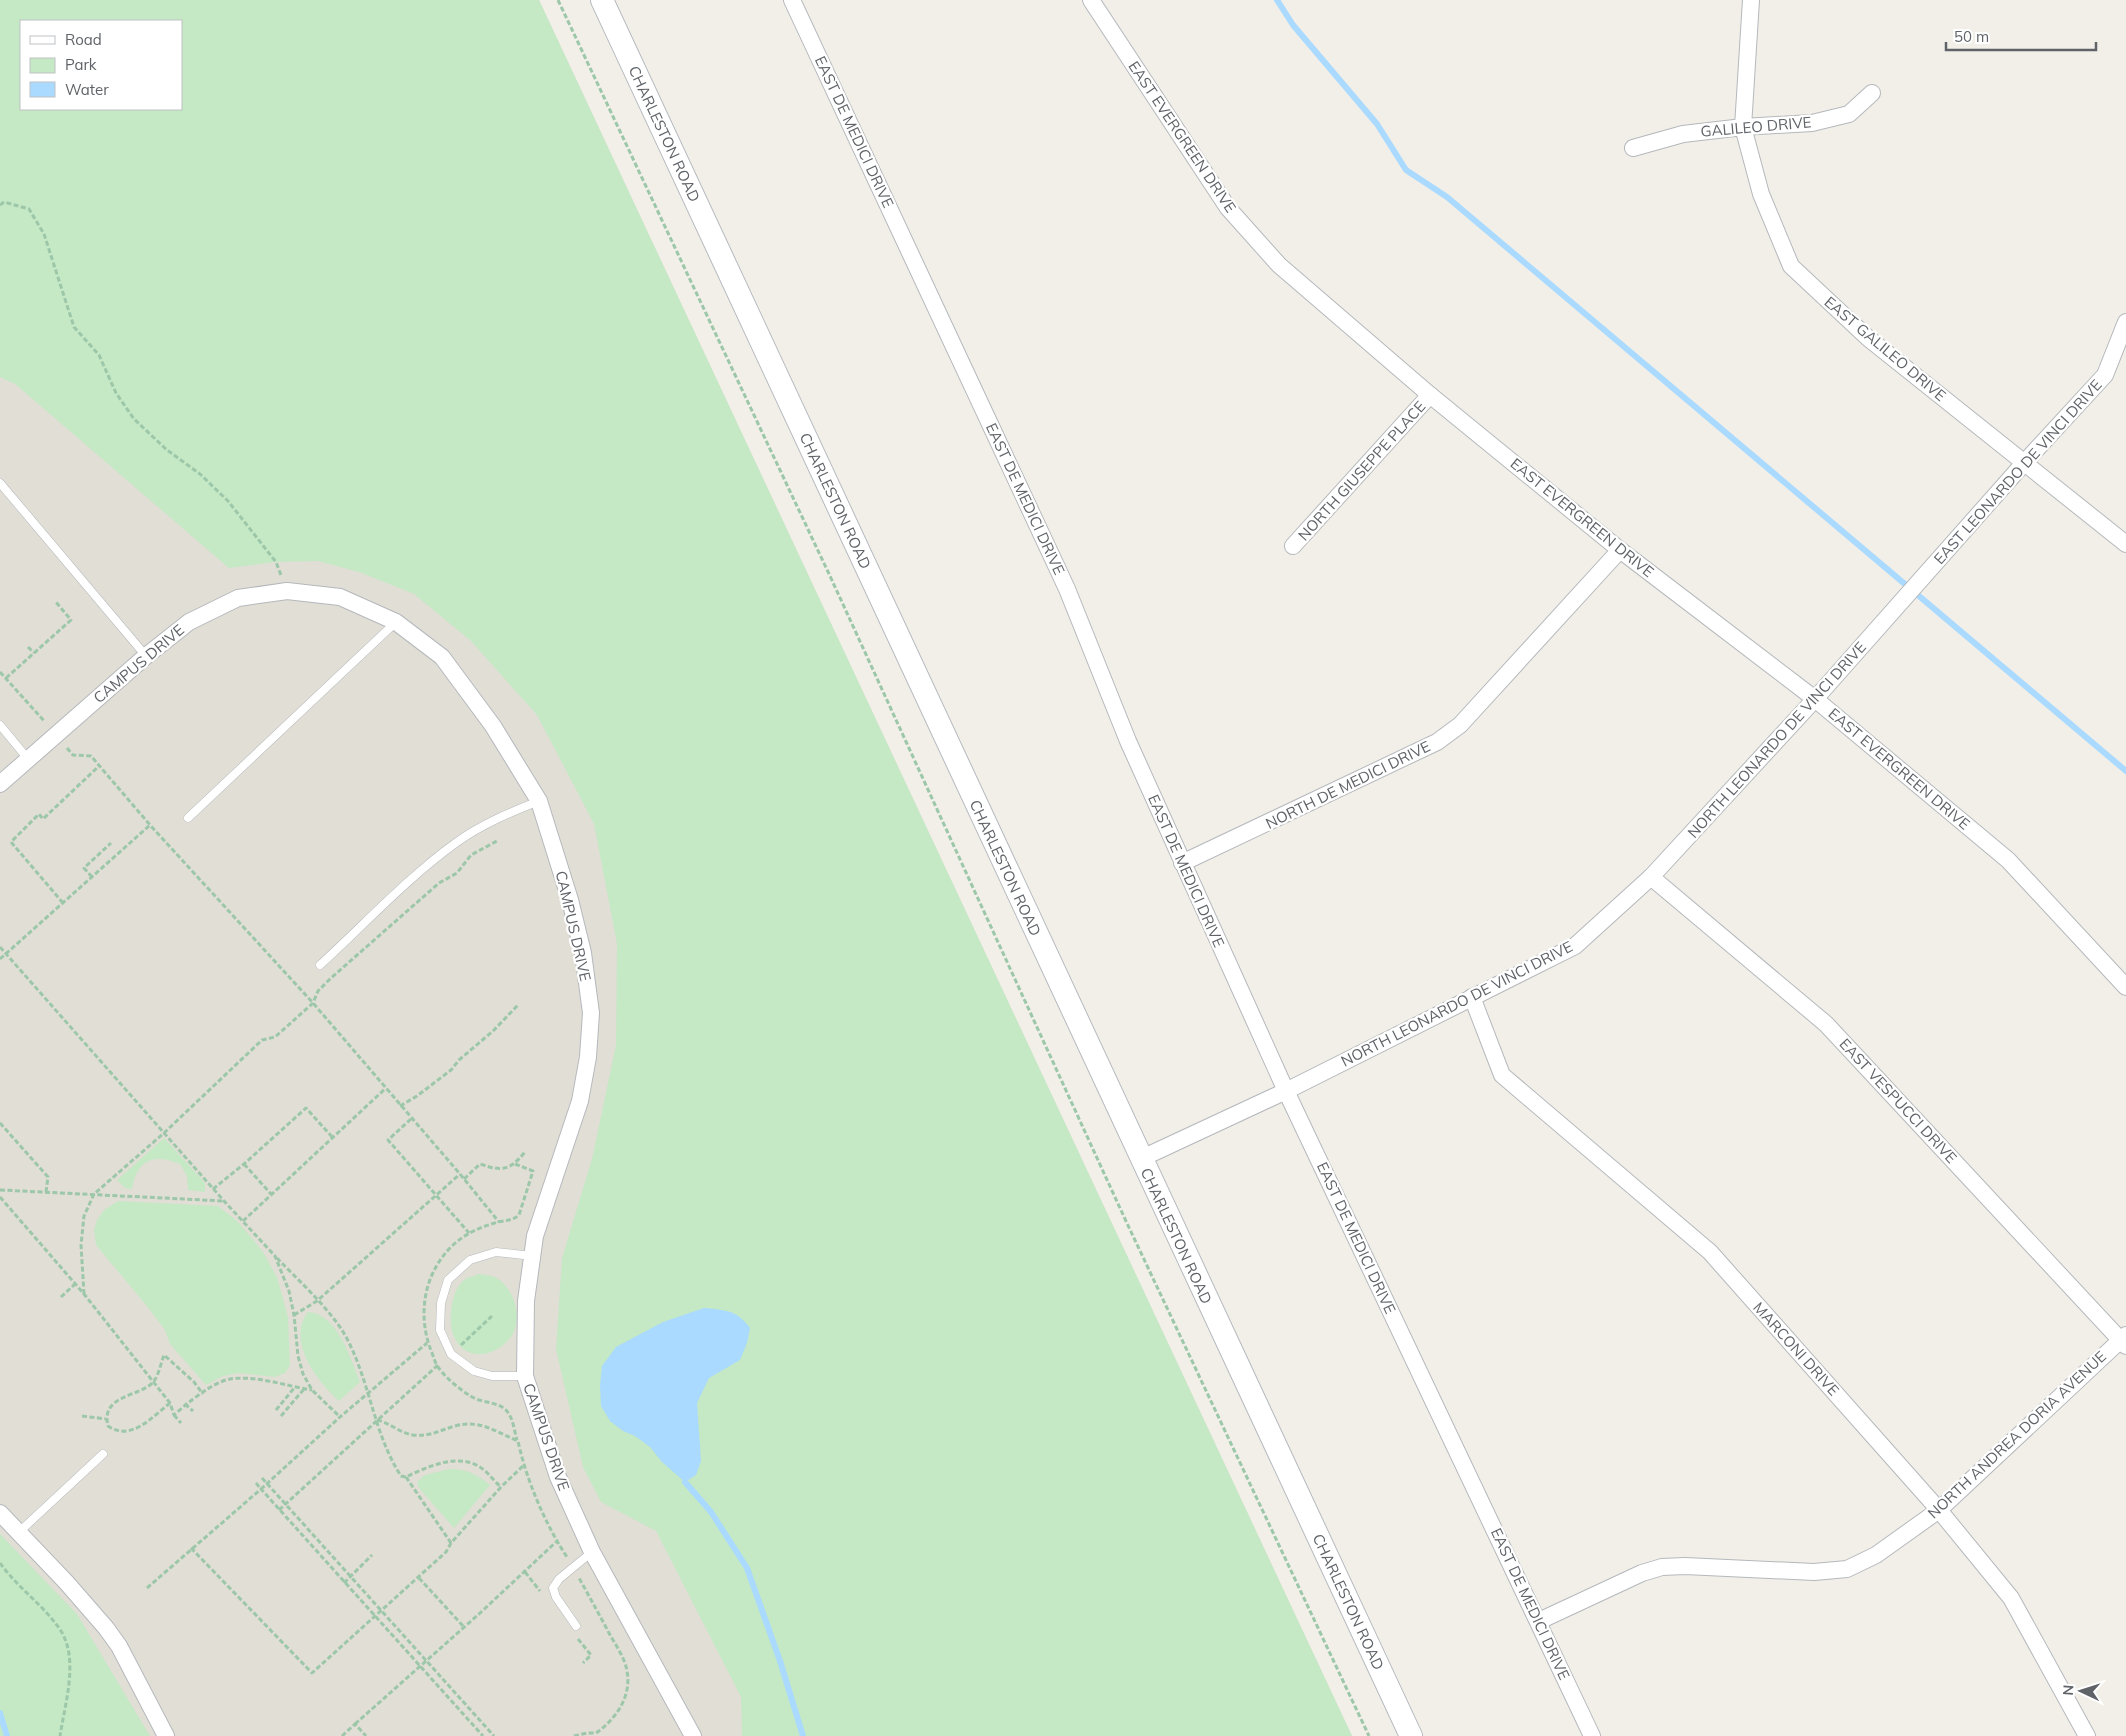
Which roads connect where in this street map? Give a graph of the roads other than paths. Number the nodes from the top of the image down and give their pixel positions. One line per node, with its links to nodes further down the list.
1 (602, 0): 30 (main road, CHARLESTON ROAD)
2 (792, 0): 24 (street, EAST DE MEDICI DRIVE)
3 (1091, 0): 9 (street, EAST EVERGREEN DRIVE)
4 (1751, 0): 6 (street, EAST GALILEO DRIVE)
5 (1872, 93): 6 (street, GALILEO DRIVE)
6 (1743, 127): 7 (street, GALILEO DRIVE); 10 (street, EAST GALILEO DRIVE)
7 (1632, 148)
8 (2126, 322): 10 (street, EAST LEONARDO DE VINCI DRIVE)
9 (1430, 396): 13 (street, NORTH GIUSEPPE PLACE); 14 (street, EAST EVERGREEN DRIVE)
10 (2024, 463): 12 (street, EAST GALILEO DRIVE); 15 (street, EAST LEONARDO DE VINCI DRIVE)
11 (0, 483): 17 (lane)
12 (2126, 544)
13 (1293, 546)
14 (1620, 550): 18 (street, EAST EVERGREEN DRIVE); 24 (street, NORTH DE MEDICI DRIVE)
15 (1912, 589): 18 (street, NORTH LEONARDO DE VINCI DRIVE)
16 (396, 622): 17 (street, CAMPUS DRIVE); 22 (street, CAMPUS DRIVE); 23 (lane)
17 (146, 656): 20 (street, CAMPUS DRIVE)
18 (1815, 699): 25 (street, NORTH LEONARDO DE VINCI DRIVE); 27 (street, EAST EVERGREEN DRIVE)
19 (0, 725): 20 (lane)
20 (28, 759): 21 (street, CAMPUS DRIVE)
21 (0, 784)
22 (539, 802): 26 (lane); 31 (street, CAMPUS DRIVE)
23 (188, 818)
24 (1182, 863): 29 (street, EAST DE MEDICI DRIVE)
25 (1650, 878): 28 (street, NORTH LEONARDO DE VINCI DRIVE); 32 (street, EAST VESPUCCI DRIVE)
26 (320, 965)
27 (2126, 987)
28 (1472, 996): 29 (street, NORTH LEONARDO DE VINCI DRIVE); 35 (street, MARCONI DRIVE)
29 (1286, 1091): 30 (street, NORTH LEONARDO DE VINCI DRIVE); 39 (street, EAST DE MEDICI DRIVE)
30 (1140, 1159): 43 (main road, CHARLESTON ROAD)
31 (532, 1256): 33 (street, CAMPUS DRIVE); 33 (lane)
32 (2124, 1340): 35 (street, NORTH ANDREA DORIA AVENUE)
33 (526, 1376): 38 (street, CAMPUS DRIVE)
34 (103, 1454): 37 (lane)
35 (1939, 1510): 39 (street, NORTH ANDREA DORIA AVENUE); 45 (street, MARCONI DRIVE)
36 (0, 1513): 37 (street)
37 (18, 1533): 41 (street)
38 (592, 1552): 40 (lane); 42 (street, CAMPUS DRIVE)
39 (1539, 1621): 44 (street, EAST DE MEDICI DRIVE)
40 (576, 1626)
41 (166, 1736)
42 (693, 1736)
43 (1411, 1736)
44 (1592, 1736)
45 (2087, 1736)

